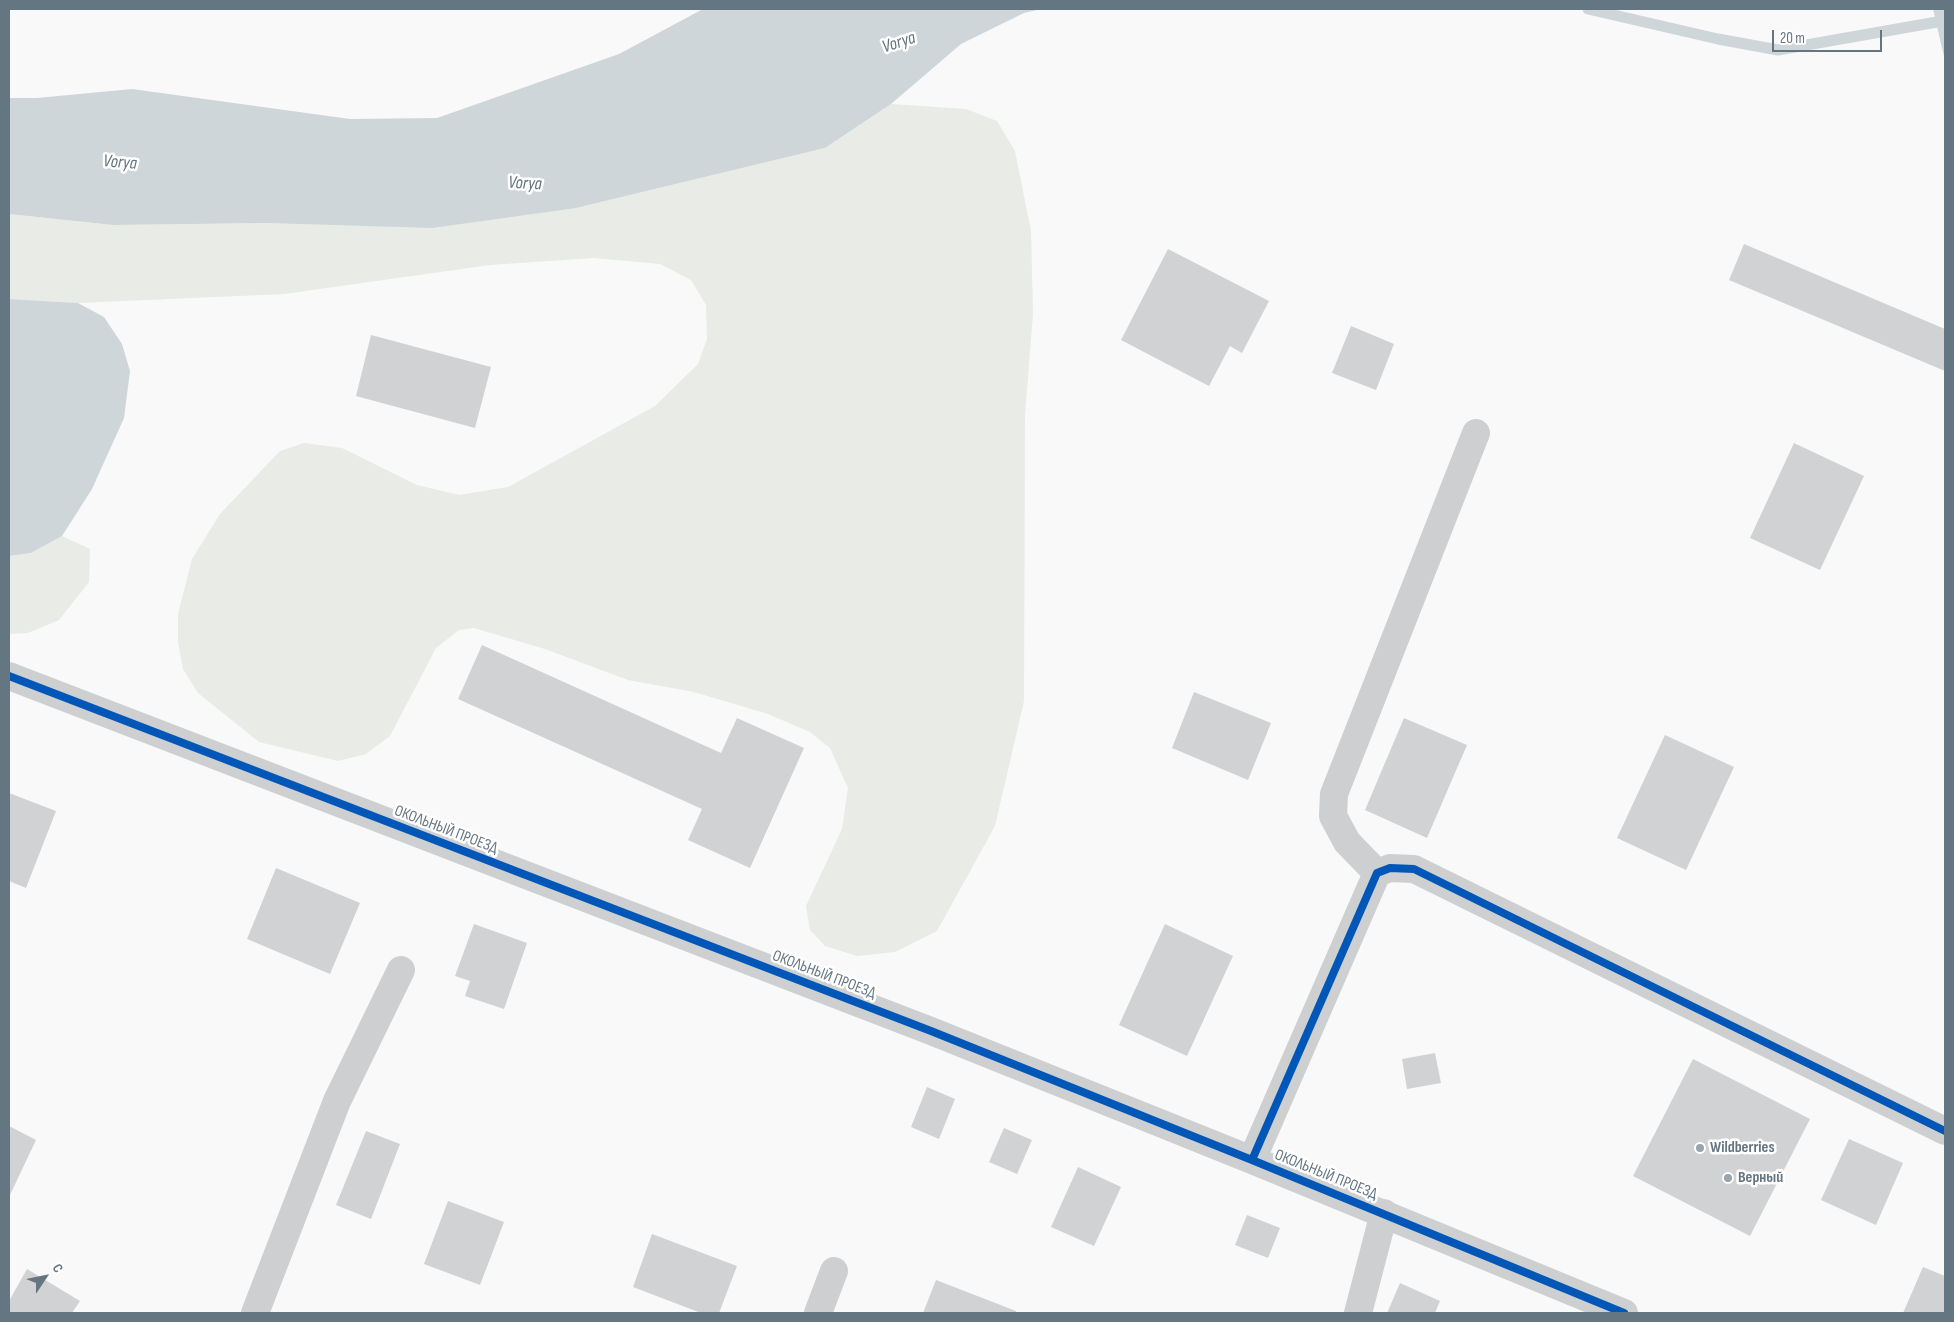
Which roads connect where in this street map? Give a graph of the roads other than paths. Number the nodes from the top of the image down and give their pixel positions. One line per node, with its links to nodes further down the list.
1 (1476, 433): 3 (street)
2 (9, 676): 6 (street, ОКОЛЬНЫЙ ПРОЕЗД)
3 (1377, 874): 5 (street); 6 (street)
4 (401, 970): 9 (street)
5 (1945, 1131)
6 (1252, 1160): 7 (street, ОКОЛЬНЫЙ ПРОЕЗД)
7 (1384, 1213): 11 (street); 12 (street, ОКОЛЬНЫЙ ПРОЕЗД)
8 (834, 1271): 10 (street)
9 (255, 1313)
10 (818, 1313)
11 (1358, 1313)
12 (1624, 1313)

